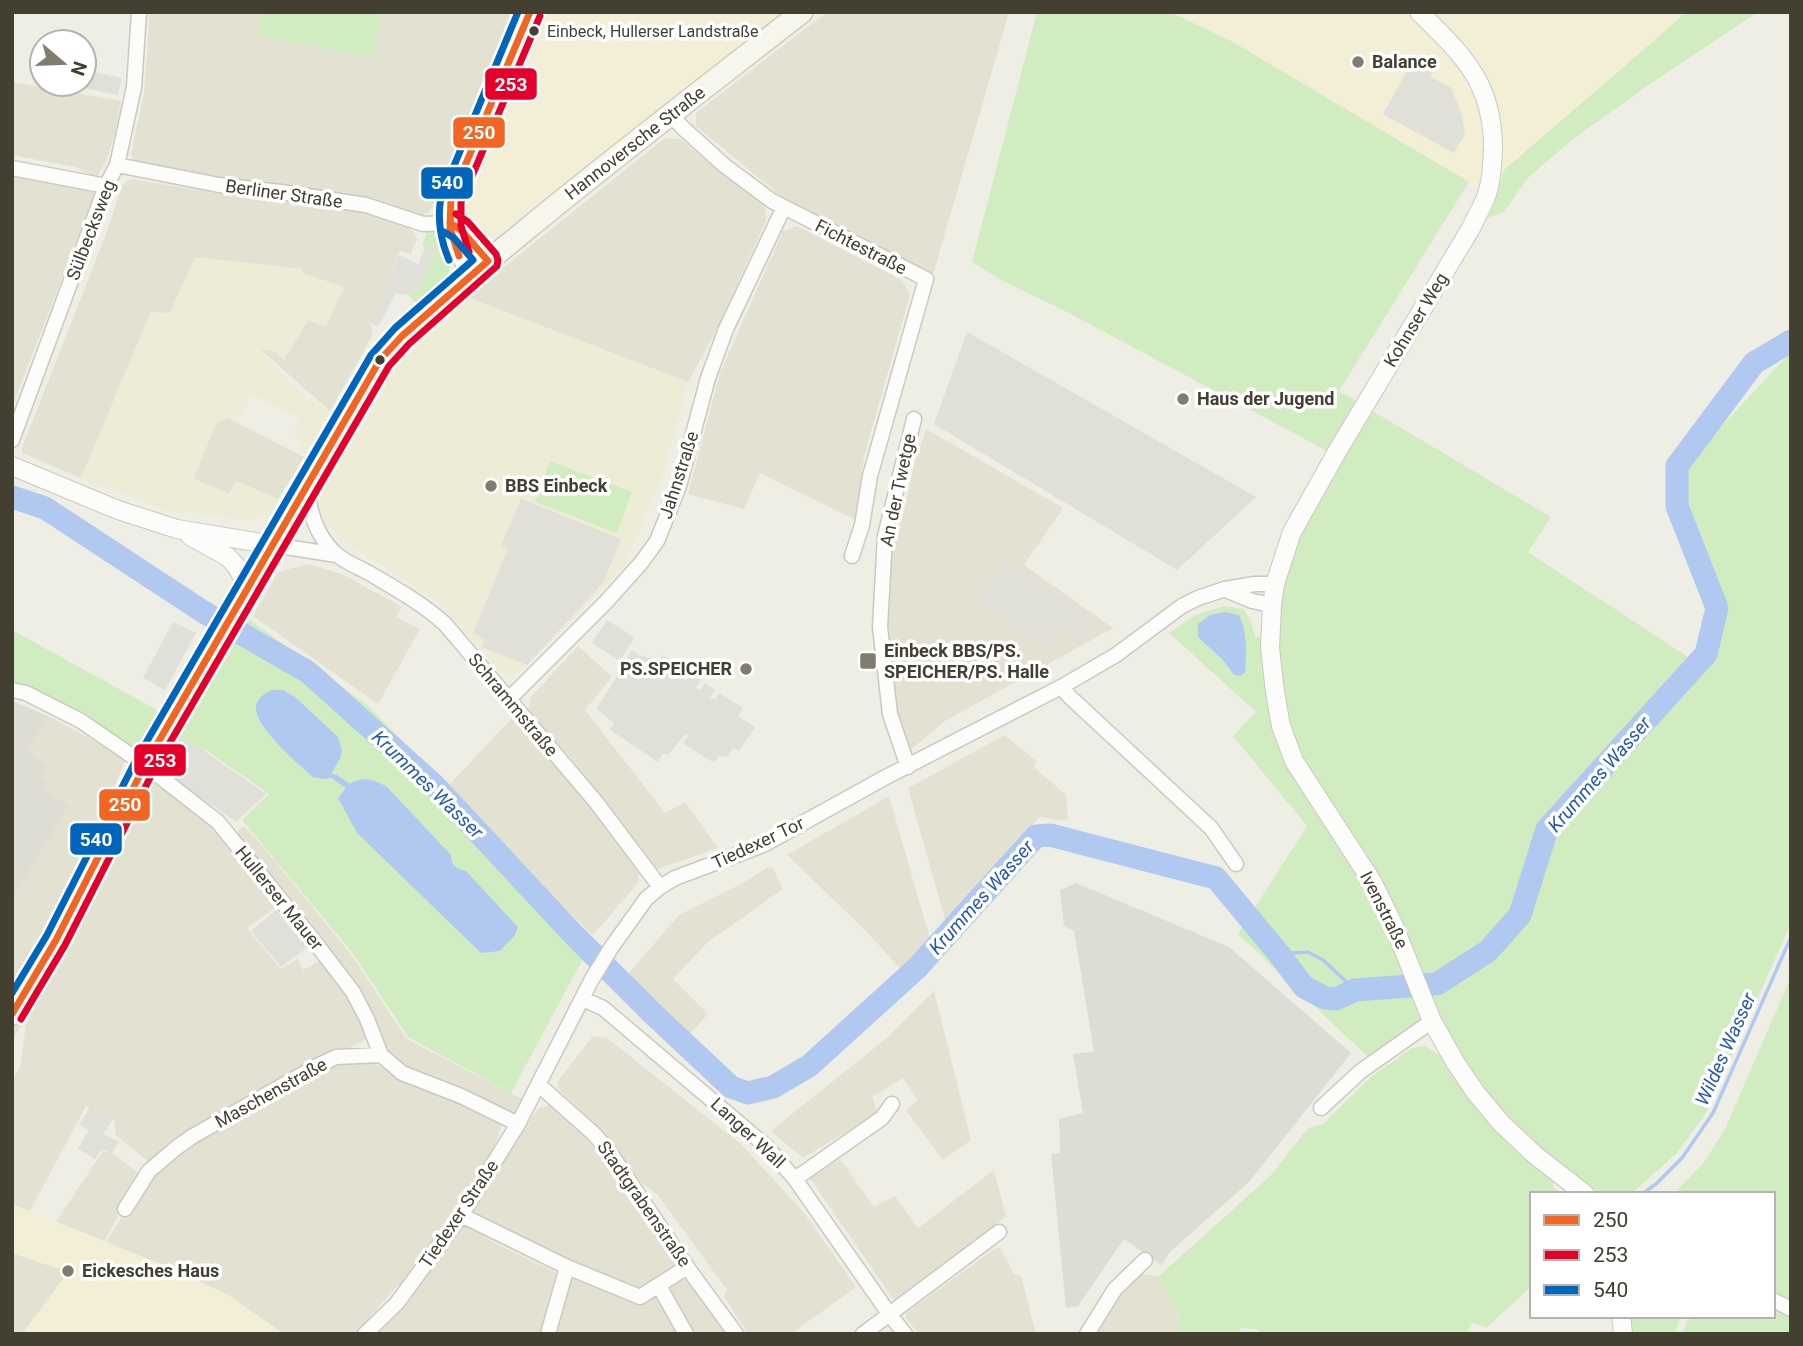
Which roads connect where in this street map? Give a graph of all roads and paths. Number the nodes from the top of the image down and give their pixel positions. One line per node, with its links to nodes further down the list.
1 (139, 12): 6 (street, Sülbecksweg)
2 (530, 12): 10 (street)
3 (802, 12): 5 (main road, Hannoversche Straße)
4 (1419, 12): 21 (street, Kohnser Weg)
5 (671, 115): 9 (street, Fichtestraße); 11 (main road, Hannoversche Straße)
6 (117, 166): 8 (street, Sülbecksweg); 10 (street, Berliner Straße)
7 (12, 168): 8 (street)
8 (106, 186): 14 (street, Sülbecksweg)
9 (784, 207): 20 (street, Fichtestraße); 27 (street, Jahnstraße)
10 (450, 223): 11 (street); 12 (street)
11 (488, 261): 12 (main road, Hannoversche Straße)
12 (469, 276): 16 (main road, Hannoversche Straße)
13 (914, 419): 29 (street, An der Twetge)
14 (12, 440)
15 (12, 466): 17 (street)
16 (307, 485): 18 (main road, Hannoversche Straße); 19 (street, Schrammstraße)
17 (177, 529): 18 (street); 22 (street)
18 (273, 545): 19 (street, Schrammstraße); 22 (main road, Hannoversche Straße)
19 (337, 555): 27 (street, Schrammstraße)
20 (852, 556)
21 (1275, 584): 23 (street); 24 (street, Ivenstraße)
22 (248, 589): 28 (main road, Hannoversche Straße)
23 (1225, 589): 24 (street); 25 (street)
24 (1272, 605): 34 (street, Ivenstraße)
25 (1061, 687): 29 (street, Tiedexer Tor); 30 (street)
26 (12, 691): 28 (street, Hullerser Mauer)
27 (508, 700): 31 (street, Schrammstraße)
28 (145, 765): 33 (main road, Hannoversche Straße); 35 (street, Hullerser Mauer)
29 (908, 766): 31 (street, Tiedexer Tor)
30 (1236, 864)
31 (660, 887): 32 (street, Tiedexer Tor)
32 (583, 999): 36 (street, Tiedexer Tor); 40 (street, Langer Wall)
33 (12, 1014)
34 (1432, 1021): 38 (street); 41 (street, Ivenstraße)
35 (381, 1055): 39 (street); 42 (street, Maschenstraße)
36 (539, 1085): 39 (street, Tiedexer Straße); 47 (street, Stadtgrabenstraße)
37 (892, 1104): 40 (street)
38 (1321, 1108)
39 (518, 1124): 43 (street, Tiedexer Straße)
40 (795, 1179): 51 (street, Langer Wall)
41 (1582, 1192)
42 (125, 1209)
43 (461, 1215): 46 (street); 52 (street, Tiedexer Straße)
44 (999, 1232): 51 (street)
45 (1145, 1260): 58 (street)
46 (567, 1267): 48 (street); 53 (street)
47 (687, 1267): 48 (street); 55 (street, Stadtgrabenstraße)
48 (659, 1286): 54 (street)
49 (1775, 1301): 50 (street)
50 (1791, 1309)
51 (890, 1315): 56 (street); 57 (street, Langer Wall)
52 (365, 1334)
53 (548, 1334)
54 (687, 1334)
55 (736, 1334)
56 (863, 1334)
57 (905, 1334)
58 (1087, 1334)

